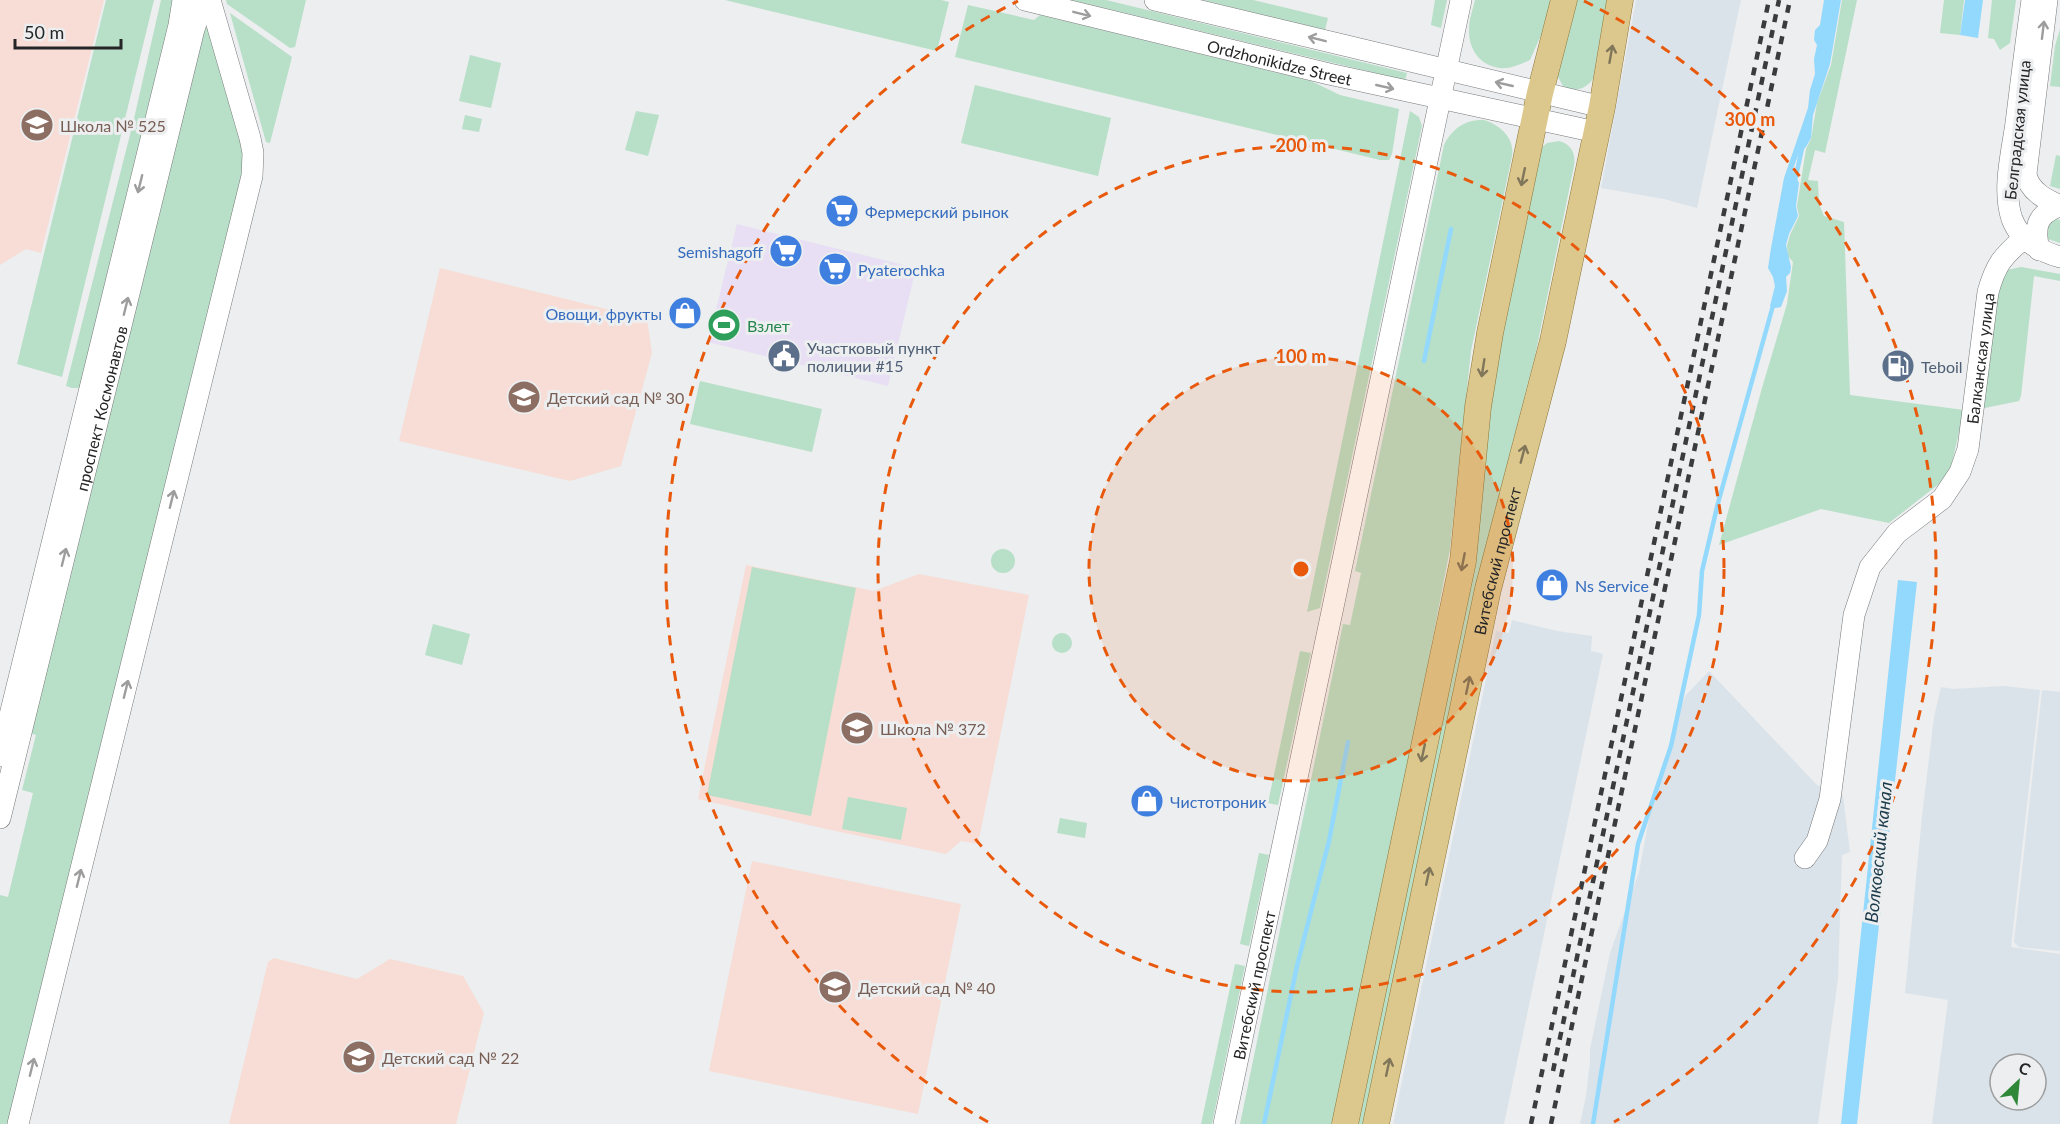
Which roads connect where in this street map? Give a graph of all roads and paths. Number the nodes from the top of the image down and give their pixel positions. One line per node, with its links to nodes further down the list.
1 (183, 0): 20 (street, проспект Космонавтов, one-way to 20)
2 (204, 0): 21 (street, проспект Космонавтов, one-way to 2)
3 (210, 0): 23 (street, one-way to 3)
4 (1025, 0): 13 (street, Ordzhonikidze Street, one-way to 13)
5 (1155, 0): 11 (street, Ordzhonikidze Street, one-way to 5)
6 (1461, 0): 11 (street, Витебский проспект)
7 (1564, 0): 12 (main road, Витебский проспект)
8 (1620, 0): 14 (main road, Витебский проспект, one-way to 8)
9 (2032, 0): 18 (street, Белградская улица)
10 (2047, 0): 17 (street, Белградская улица, one-way to 10)
11 (1446, 70): 12 (street, Ordzhonikidze Street, one-way to 11); 13 (street, Витебский проспект)
12 (1540, 93): 14 (street, Ordzhonikidze Street); 15 (main road, Витебский проспект)
13 (1440, 99): 15 (street, Ordzhonikidze Street); 24 (street, Витебский проспект)
14 (1602, 107): 16 (main road, Витебский проспект)
15 (1535, 120): 16 (street, Ordzhonikidze Street); 25 (main road, Витебский проспект, one-way to 25)
16 (1596, 132): 26 (main road, Витебский проспект, one-way to 16)
17 (2059, 206): 18 (street)
18 (2031, 244): 19 (street); 22 (street, Балканская улица)
19 (2060, 257)
20 (0, 756)
21 (0, 818)
22 (1805, 858)
23 (18, 1124)
24 (1224, 1124)
25 (1345, 1124)
26 (1376, 1124)

